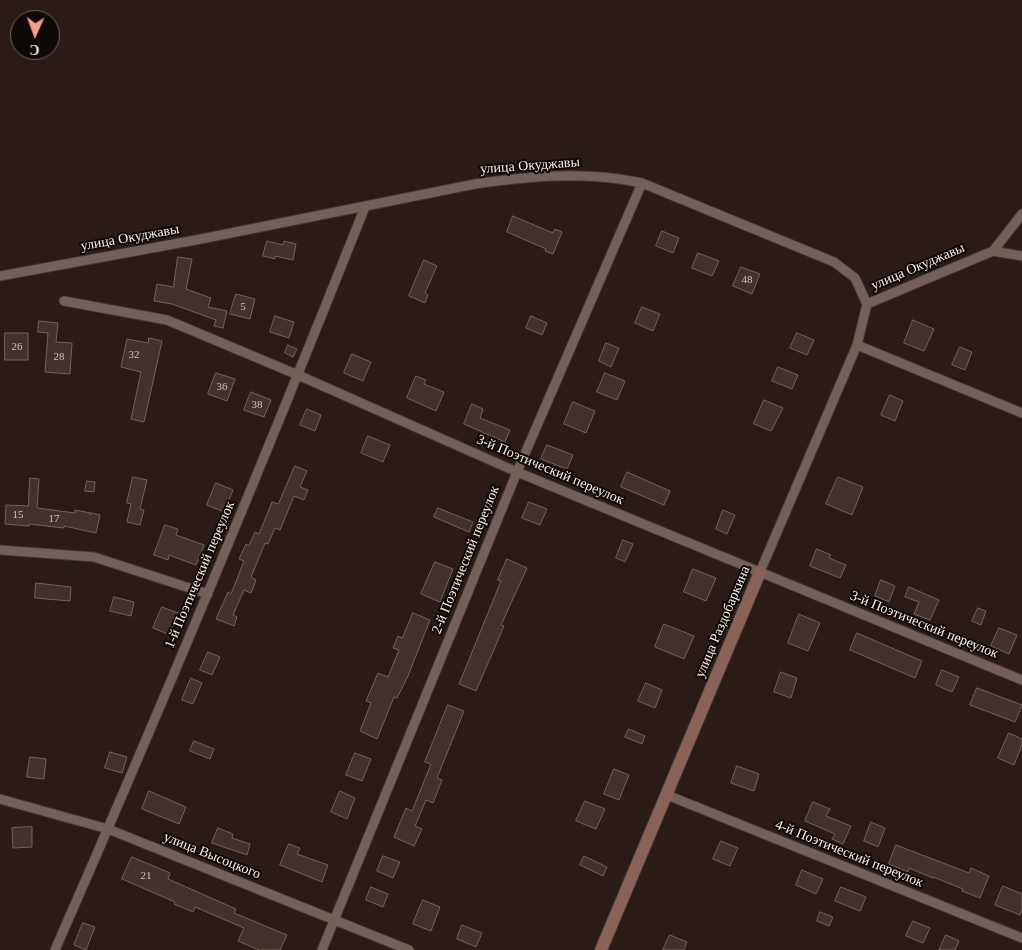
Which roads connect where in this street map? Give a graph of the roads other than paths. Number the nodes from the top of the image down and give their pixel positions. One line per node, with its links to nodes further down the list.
1 (642, 183): 2 (street, улица Окуджавы); 8 (street, улица Окуджавы); 12 (street, 2-й Поэтический переулок)
2 (364, 207): 6 (street, улица Окуджавы); 10 (street, 1-й Поэтический переулок)
3 (1022, 214): 4 (street)
4 (993, 251): 5 (street); 8 (street, улица Окуджавы)
5 (1022, 256)
6 (0, 276)
7 (64, 301): 10 (street, 3-й Поэтический переулок)
8 (867, 304): 9 (street, улица Раздобаркина)
9 (858, 345): 11 (street); 14 (street, улица Раздобаркина)
10 (298, 375): 12 (street, 3-й Поэтический переулок); 15 (street, 1-й Поэтический переулок)
11 (1022, 413)
12 (517, 472): 14 (street, 3-й Поэтический переулок); 20 (street, 2-й Поэтический переулок)
13 (0, 550): 15 (street)
14 (760, 572): 16 (street, 3-й Поэтический переулок); 17 (street, улица Раздобаркина)
15 (208, 594): 19 (street, 1-й Поэтический переулок)
16 (1022, 680)
17 (667, 795): 21 (street, 4-й Поэтический переулок); 25 (street, улица Раздобаркина)
18 (0, 799): 19 (street, улица Высоцкого)
19 (108, 829): 20 (street, улица Высоцкого); 22 (street, 1-й Поэтический переулок)
20 (335, 920): 23 (street, 2-й Поэтический переулок); 24 (street, улица Высоцкого)
21 (1022, 938)
22 (55, 950)
23 (322, 950)
24 (409, 950)
25 (601, 950)

